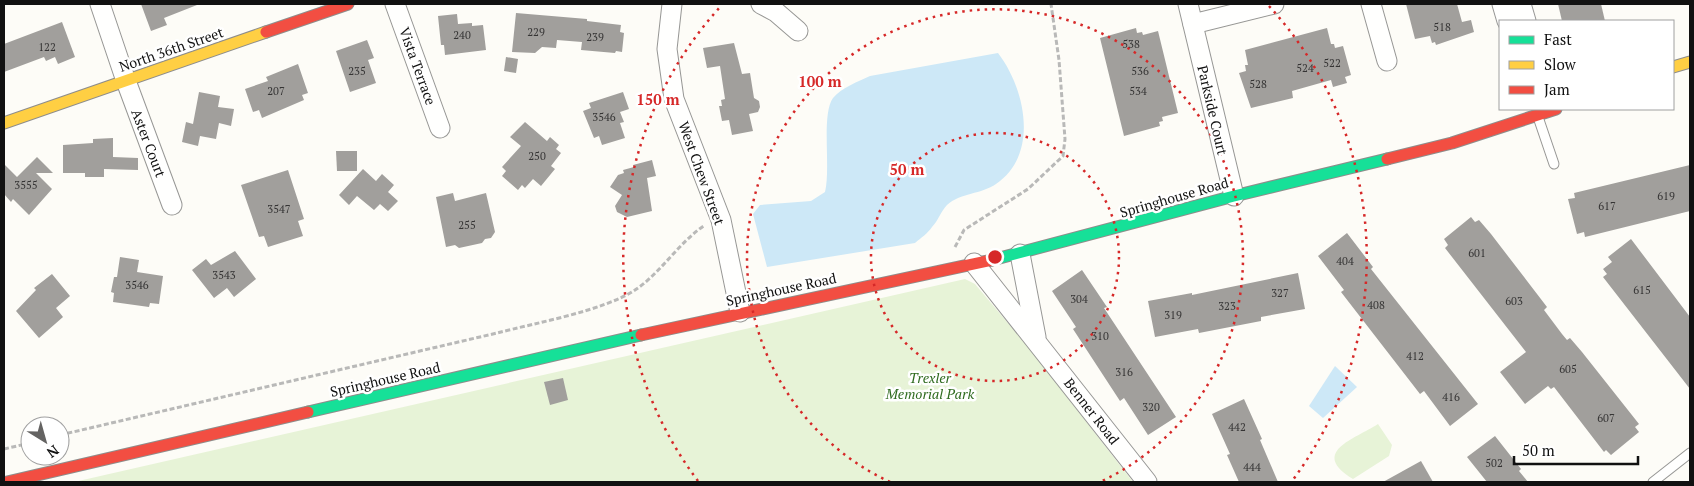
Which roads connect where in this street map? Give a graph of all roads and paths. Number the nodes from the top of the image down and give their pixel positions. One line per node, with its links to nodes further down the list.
1 (100, 4): 19 (street, Aster Court)
2 (348, 4): 19 (street, North 36th Street)
3 (395, 4): 22 (street, Vista Terrace)
4 (672, 4): 26 (street, West Chew Street)
5 (761, 4): 15 (street)
6 (1051, 4): 27 (path)
7 (1188, 4): 14 (street, Parkside Court)
8 (1274, 4): 14 (street)
9 (1371, 4): 16 (street)
10 (1502, 4): 12 (street)
11 (1522, 4): 13 (street)
12 (1507, 20)
13 (1526, 20)
14 (1193, 24): 24 (street, Parkside Court)
15 (798, 32)
16 (1387, 61)
17 (1690, 62): 18 (street)
18 (1674, 67)
19 (126, 81): 21 (street, North 36th Street); 25 (street, Aster Court)
20 (1537, 111): 23 (lane); 24 (street, Springhouse Road)
21 (4, 123)
22 (440, 128)
23 (1554, 164)
24 (1234, 196): 28 (street, Springhouse Road)
25 (172, 204)
26 (721, 220): 30 (street, West Chew Street); 32 (path)
27 (954, 248)
28 (1020, 254): 29 (street, Springhouse Road); 31 (street, Benner Road)
29 (974, 264): 30 (street, Springhouse Road); 31 (street, Benner Road)
30 (740, 312): 36 (street, Springhouse Road)
31 (1037, 340): 37 (street, Benner Road)
32 (70, 434)
33 (20, 445): 34 (path)
34 (4, 449)
35 (1690, 453): 38 (lane)
36 (7, 482)
37 (1147, 482)
38 (1653, 482)

